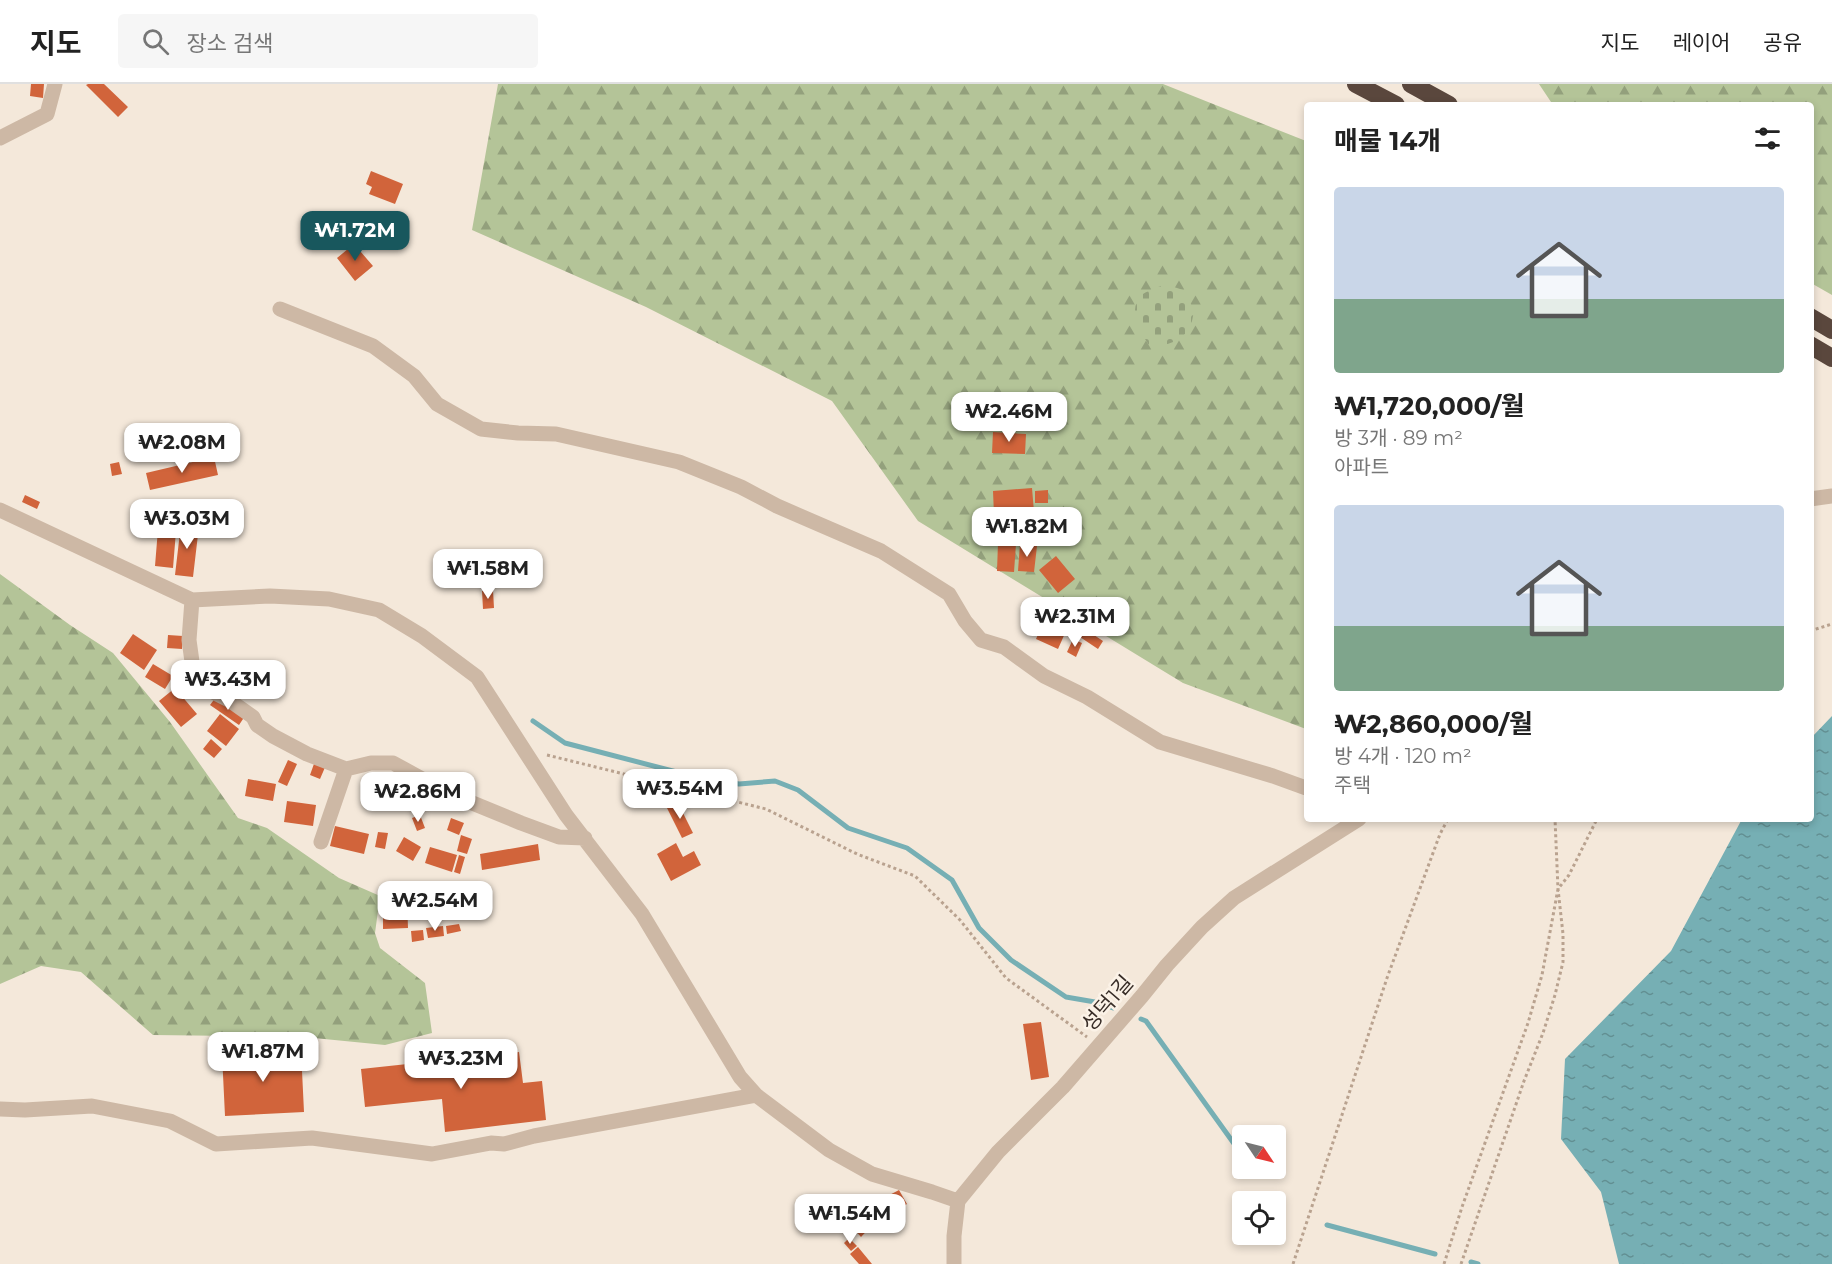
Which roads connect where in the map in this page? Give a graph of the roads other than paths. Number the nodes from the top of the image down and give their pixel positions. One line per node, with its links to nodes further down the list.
1 (55, 84): 6 (street)
2 (1356, 84): 4 (highway)
3 (1411, 84): 5 (highway)
4 (1390, 102)
5 (1444, 102)
6 (0, 138)
7 (280, 309): 17 (street)
8 (1814, 319): 9 (highway)
9 (1832, 330)
10 (1814, 347): 11 (highway)
11 (1832, 358)
12 (1832, 496): 13 (street)
13 (1814, 498)
14 (0, 510): 15 (street)
15 (192, 600): 16 (street); 19 (street)
16 (346, 769): 19 (street); 20 (street)
17 (1304, 787)
18 (1352, 822): 23 (street, 성덕1길)
19 (585, 838): 21 (street)
20 (321, 842)
21 (756, 1095): 22 (street); 23 (street)
22 (0, 1109)
23 (958, 1201): 24 (street)
24 (954, 1264)

